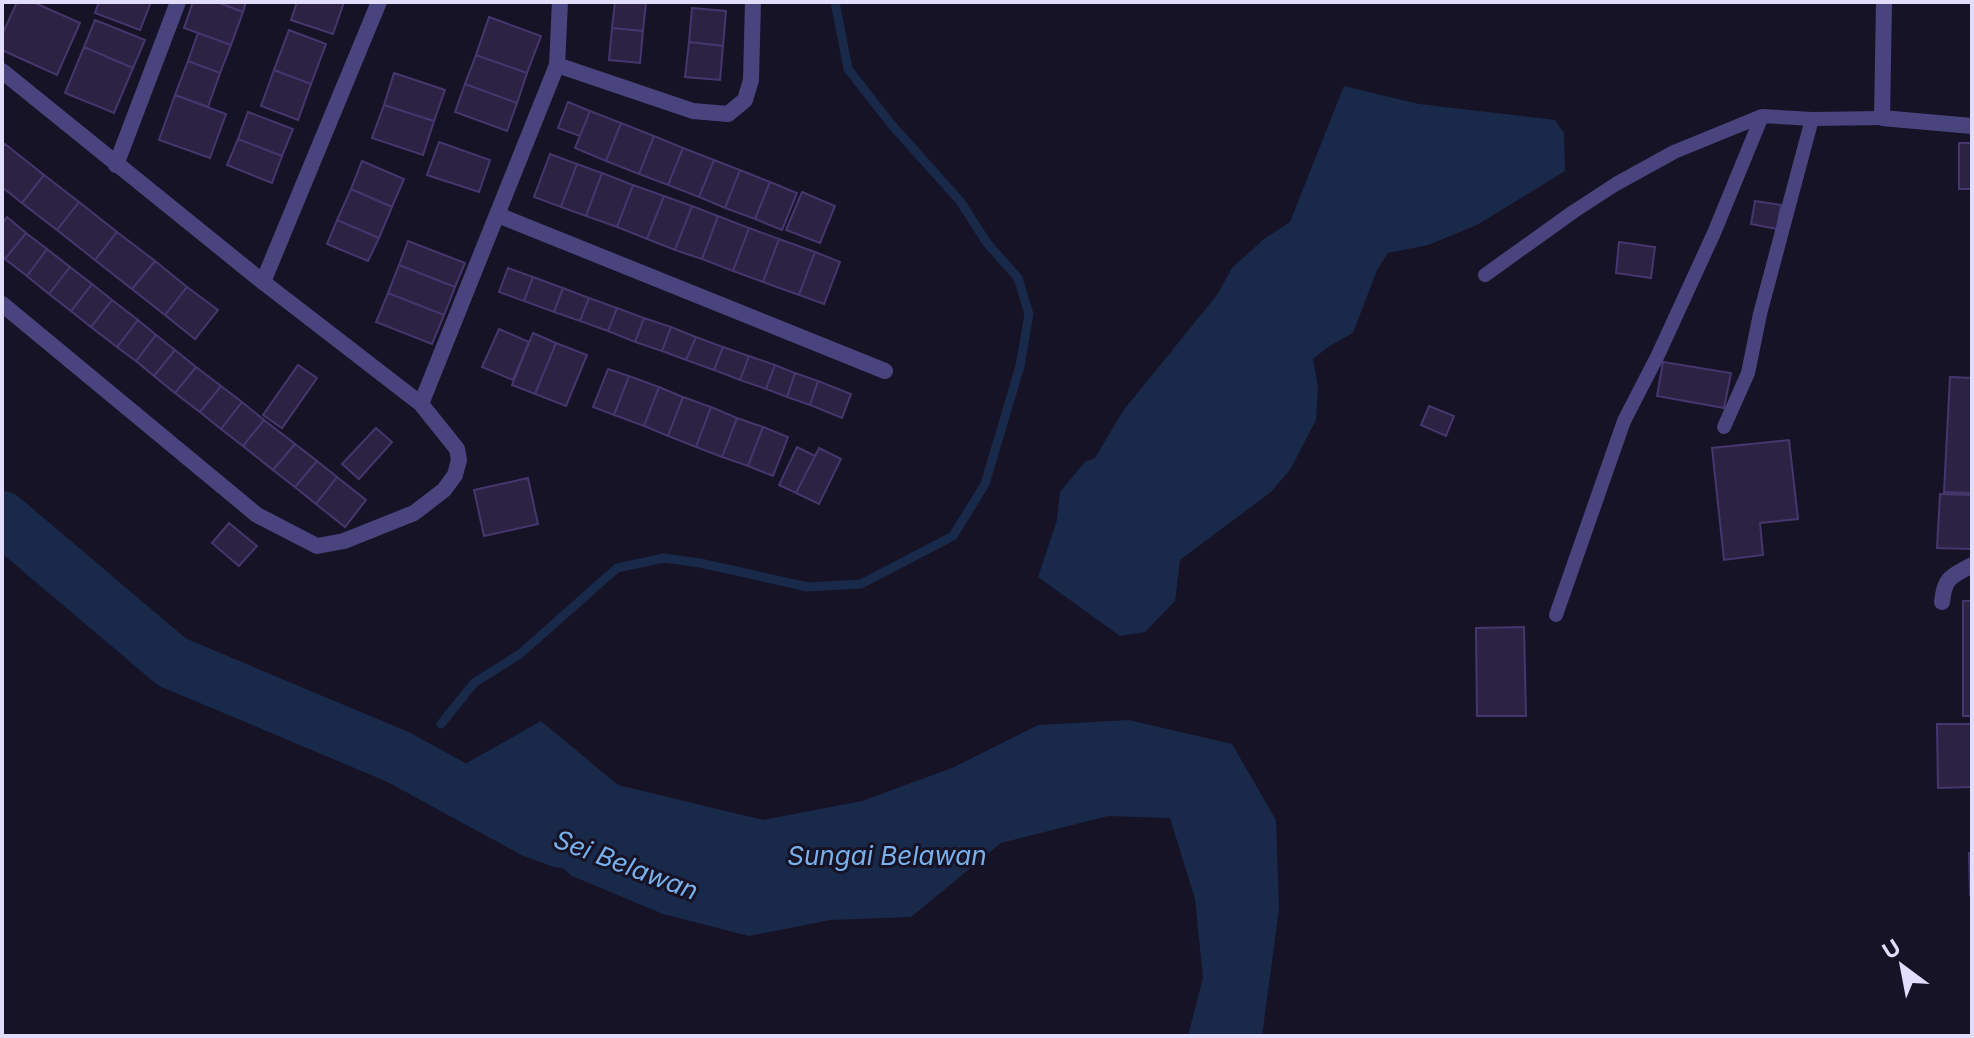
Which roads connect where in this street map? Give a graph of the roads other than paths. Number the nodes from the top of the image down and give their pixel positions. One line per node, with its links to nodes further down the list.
1 (178, 2): 12 (street)
2 (379, 2): 15 (street)
3 (560, 2): 6 (street)
4 (753, 2): 6 (street)
5 (1884, 2): 9 (street)
6 (557, 65): 13 (street)
7 (2, 71): 12 (street)
8 (1762, 116): 10 (lane); 14 (lane); 22 (lane)
9 (1882, 118): 10 (lane); 11 (street)
10 (1812, 119): 19 (lane)
11 (1972, 126)
12 (116, 165): 15 (street)
13 (498, 215): 17 (street); 18 (street)
14 (1485, 275)
15 (263, 282): 18 (street)
16 (2, 304): 18 (street)
17 (885, 371)
18 (421, 404)
19 (1724, 427)
20 (1972, 565): 21 (street)
21 (1942, 602)
22 (1556, 615)

